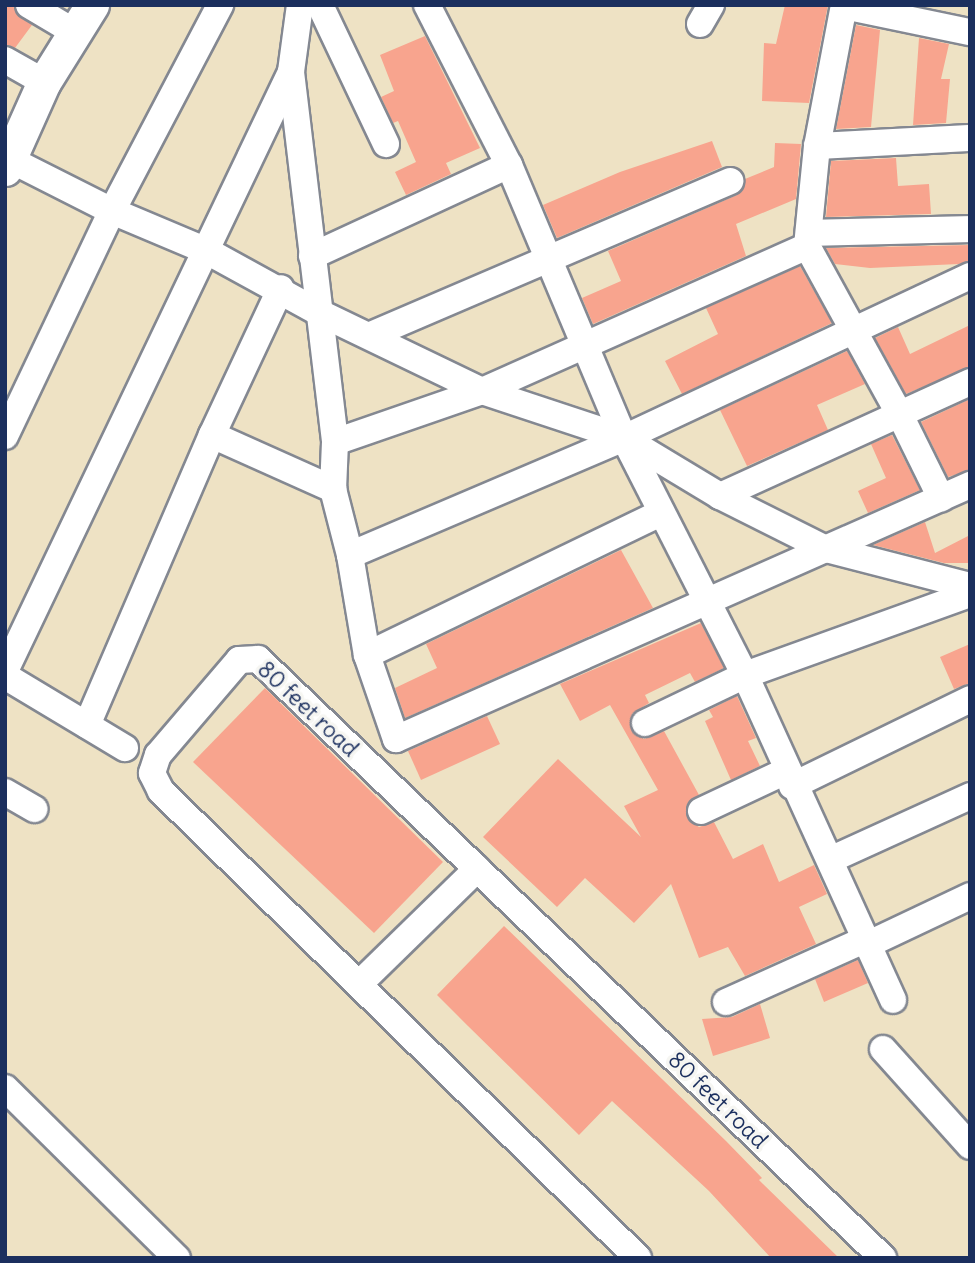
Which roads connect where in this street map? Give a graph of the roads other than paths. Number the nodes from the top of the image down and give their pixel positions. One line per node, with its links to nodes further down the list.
1 (220, 5): 18 (street)
2 (300, 5): 10 (street)
3 (320, 5): 13 (street)
4 (427, 5): 16 (street)
5 (844, 6): 8 (street); 14 (street)
6 (42, 9): 7 (street)
7 (84, 19): 11 (street)
8 (970, 32)
9 (5, 60): 11 (street)
10 (291, 72): 21 (street); 22 (street)
11 (44, 82): 15 (street)
12 (970, 138): 14 (street)
13 (386, 144)
14 (817, 146): 20 (street)
15 (7, 162): 18 (street)
16 (509, 165): 22 (street); 23 (street)
17 (730, 181): 23 (street)
18 (112, 211): 21 (street); 34 (street)
19 (970, 229): 20 (street)
20 (808, 239): 27 (street); 29 (street)
21 (207, 251): 25 (street); 48 (street)
22 (312, 256): 26 (street)
23 (548, 262): 28 (street); 29 (street)
24 (970, 276): 27 (street)
25 (281, 288): 26 (street); 33 (street)
26 (317, 312): 28 (street); 36 (street)
27 (853, 327): 32 (street); 35 (street)
28 (371, 335): 31 (street)
29 (589, 347): 31 (street); 35 (street)
30 (970, 382): 32 (street)
31 (482, 391): 35 (street); 36 (street)
32 (900, 415): 39 (street); 40 (street)
33 (212, 435): 38 (street); 53 (street)
34 (5, 436)
35 (624, 438): 39 (street); 41 (street); 43 (street)
36 (335, 442): 38 (street)
37 (970, 485): 40 (street)
38 (333, 489): 43 (street)
39 (720, 496): 42 (street)
40 (941, 498): 42 (street)
41 (659, 514): 46 (street); 47 (street)
42 (826, 549): 44 (street); 46 (street)
43 (351, 555): 47 (street)
44 (970, 586)
45 (970, 594): 49 (street)
46 (706, 603): 47 (street); 49 (street)
47 (367, 655)
48 (5, 671)
49 (745, 675): 52 (street); 55 (street)
50 (5, 676): 53 (street)
51 (970, 699): 55 (street)
52 (645, 723)
53 (87, 725): 54 (street)
54 (125, 747)
55 (789, 778): 59 (street); 60 (street)
56 (5, 792): 58 (street)
57 (970, 796): 60 (street)
58 (35, 809)
59 (701, 811)
60 (832, 859): 63 (street)
61 (477, 869): 64 (street); 64 (street, 80 feet road); 72 (street, 80 feet road)
62 (970, 896): 63 (street)
63 (868, 942): 65 (street); 66 (street)
64 (359, 984): 71 (street, 80 feet road)
65 (893, 1000)
66 (726, 1002)
67 (883, 1049): 69 (street)
68 (5, 1088): 70 (street)
69 (970, 1146)
70 (177, 1258)
71 (638, 1258)
72 (883, 1258)

